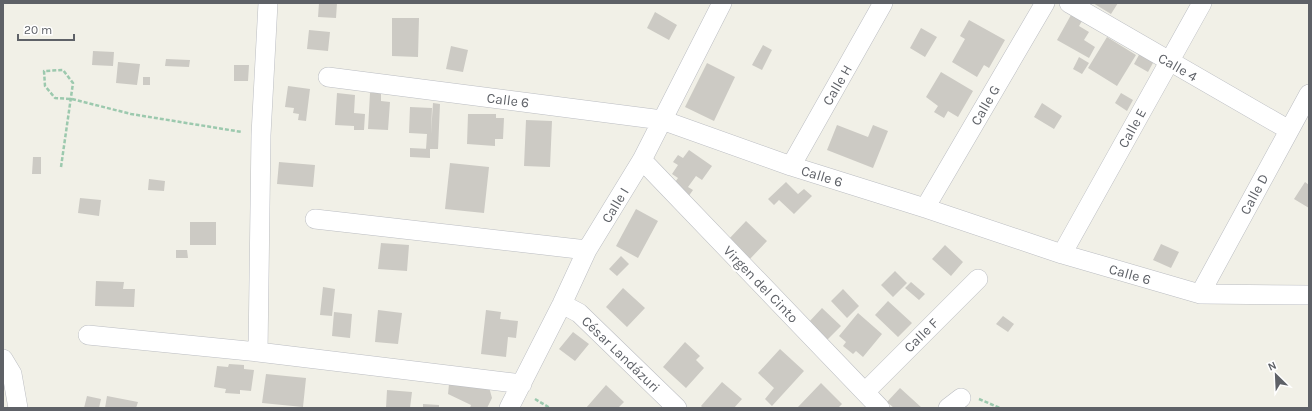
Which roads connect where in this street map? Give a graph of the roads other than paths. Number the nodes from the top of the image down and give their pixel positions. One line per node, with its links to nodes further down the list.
1 (268, 3): 23 (street)
2 (722, 3): 10 (street, Calle I)
3 (884, 3): 13 (street, Calle H)
4 (1045, 3): 14 (street, Calle G)
5 (1068, 3): 7 (street, Calle 4)
6 (1202, 3): 7 (street, Calle E)
7 (1168, 62): 11 (street, Calle 4); 17 (street, Calle E)
8 (328, 77): 10 (street, Calle 6)
9 (1309, 94): 11 (street, Calle D)
10 (662, 120): 12 (street, Calle I); 13 (street, Calle 6)
11 (1289, 130): 19 (street, Calle D)
12 (642, 160): 16 (street, Calle I); 26 (street, Virgen del Cinto)
13 (791, 166): 14 (street, Calle 6)
14 (925, 208): 17 (street, Calle 6)
15 (315, 219): 16 (street)
16 (587, 250): 21 (street, Calle I)
17 (1062, 254): 19 (street, Calle 6)
18 (978, 279): 26 (street, Calle F)
19 (1200, 294): 20 (street, Calle 6)
20 (1309, 295)
21 (562, 304): 25 (street, Calle I); 29 (street, César Landázuri)
22 (88, 335): 23 (street)
23 (258, 352): 25 (street)
24 (3, 359): 27 (street)
25 (522, 384): 28 (street, Calle I)
26 (865, 392): 30 (street, Virgen del Cinto)
27 (18, 408)
28 (509, 408)
29 (677, 408)
30 (880, 408)

